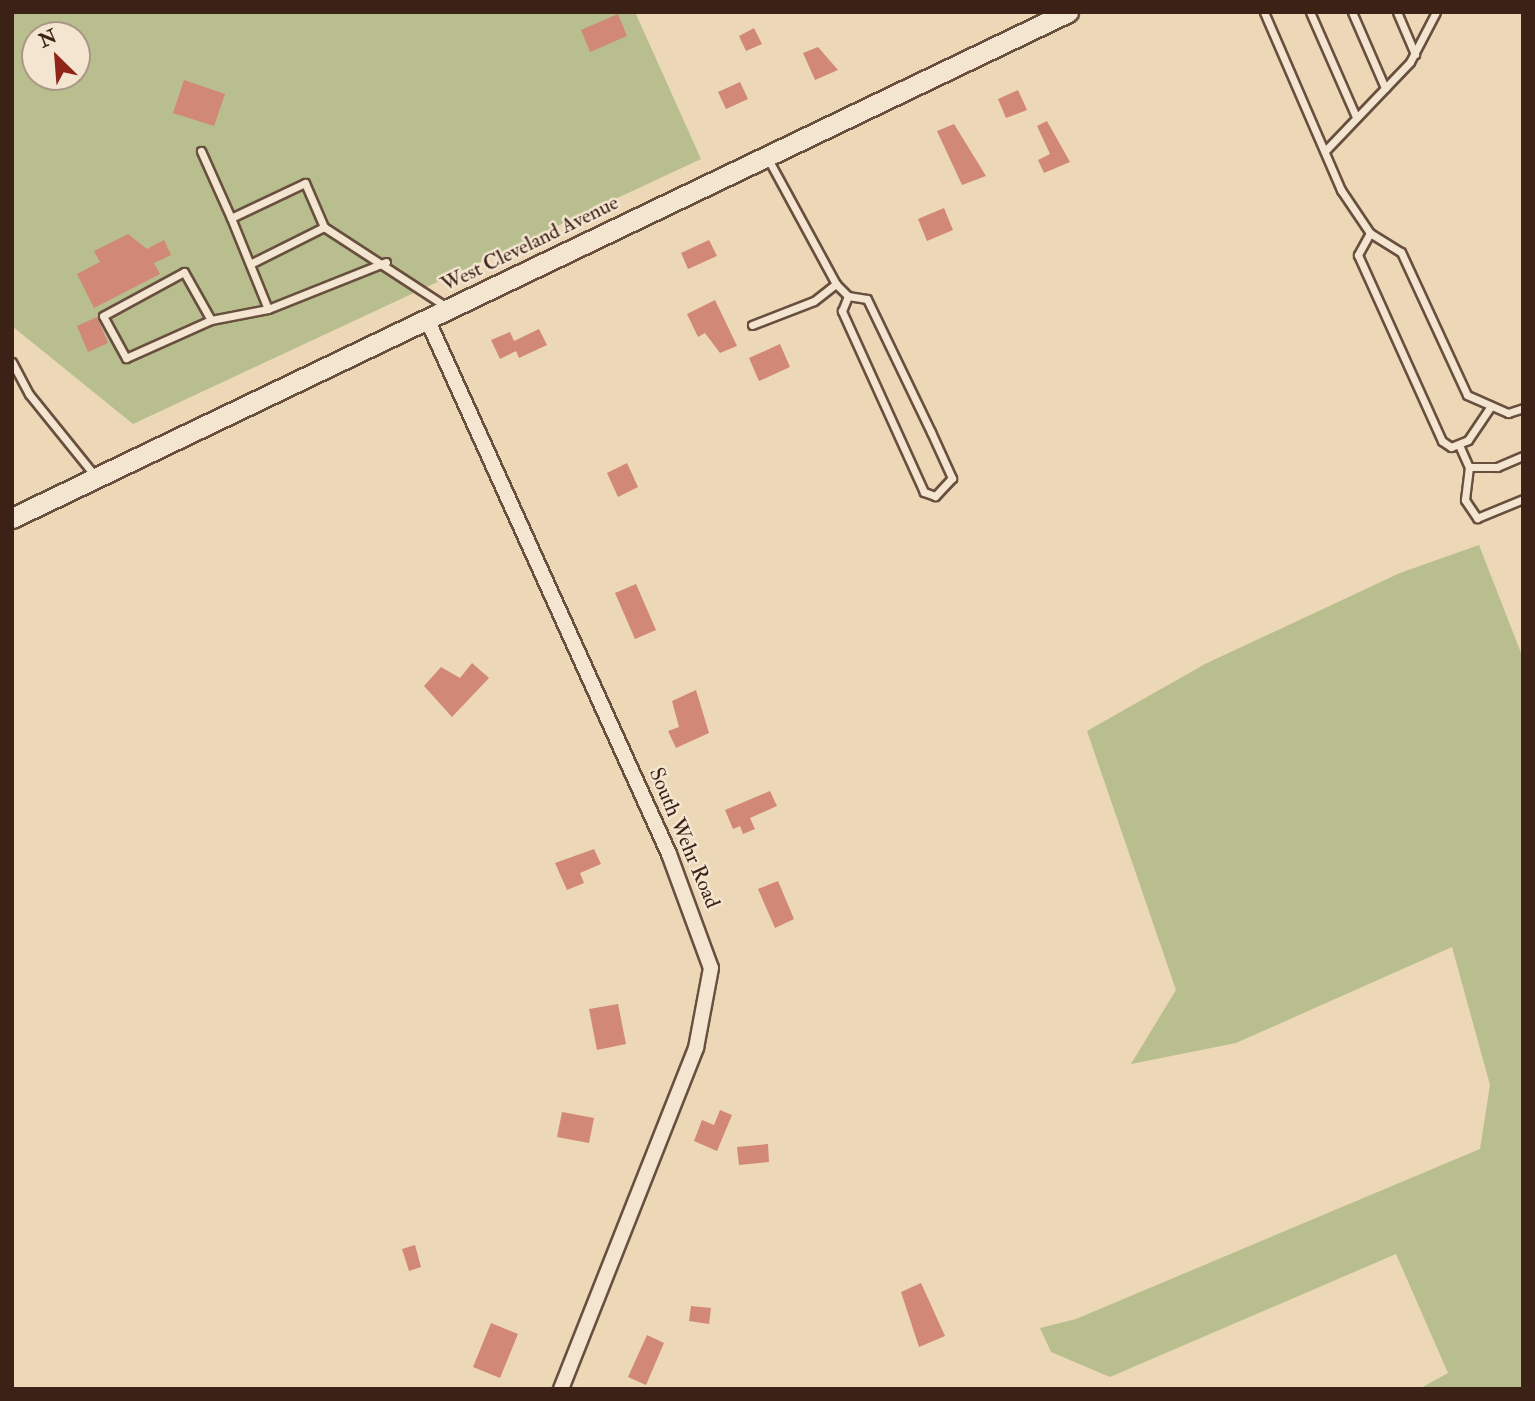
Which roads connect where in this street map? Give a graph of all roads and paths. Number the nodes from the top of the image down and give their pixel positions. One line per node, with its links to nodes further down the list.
1 (1069, 12): 12 (main road, West Cleveland Avenue)
2 (1264, 12): 11 (lane)
3 (1310, 12): 9 (lane)
4 (1352, 12): 8 (lane)
5 (1397, 12): 7 (lane)
6 (1436, 12): 7 (lane)
7 (1415, 54): 8 (lane)
8 (1385, 88): 9 (lane)
9 (1356, 117): 11 (lane)
10 (201, 151): 13 (lane)
11 (1325, 151): 15 (lane)
12 (766, 156): 18 (lane); 21 (main road, West Cleveland Avenue)
13 (231, 218): 14 (lane); 17 (lane)
14 (324, 227): 16 (lane); 17 (lane)
15 (1370, 233): 26 (lane); 28 (lane)
16 (386, 262): 20 (lane); 21 (lane)
17 (250, 264): 20 (lane)
18 (836, 284): 19 (lane); 24 (lane)
19 (848, 296): 19 (lane)
20 (268, 309): 23 (lane)
21 (448, 309): 22 (main road, West Cleveland Avenue)
22 (427, 319): 31 (main road, West Cleveland Avenue); 34 (street, South Wehr Road)
23 (211, 320): 23 (lane)
24 (752, 325)
25 (12, 362): 31 (lane)
26 (1491, 406): 27 (lane); 28 (lane)
27 (1523, 408)
28 (1459, 445): 30 (lane)
29 (1523, 456): 30 (lane)
30 (1469, 467): 32 (lane)
31 (97, 477): 33 (main road, West Cleveland Avenue)
32 (1523, 499)
33 (12, 518)
34 (561, 1389)

